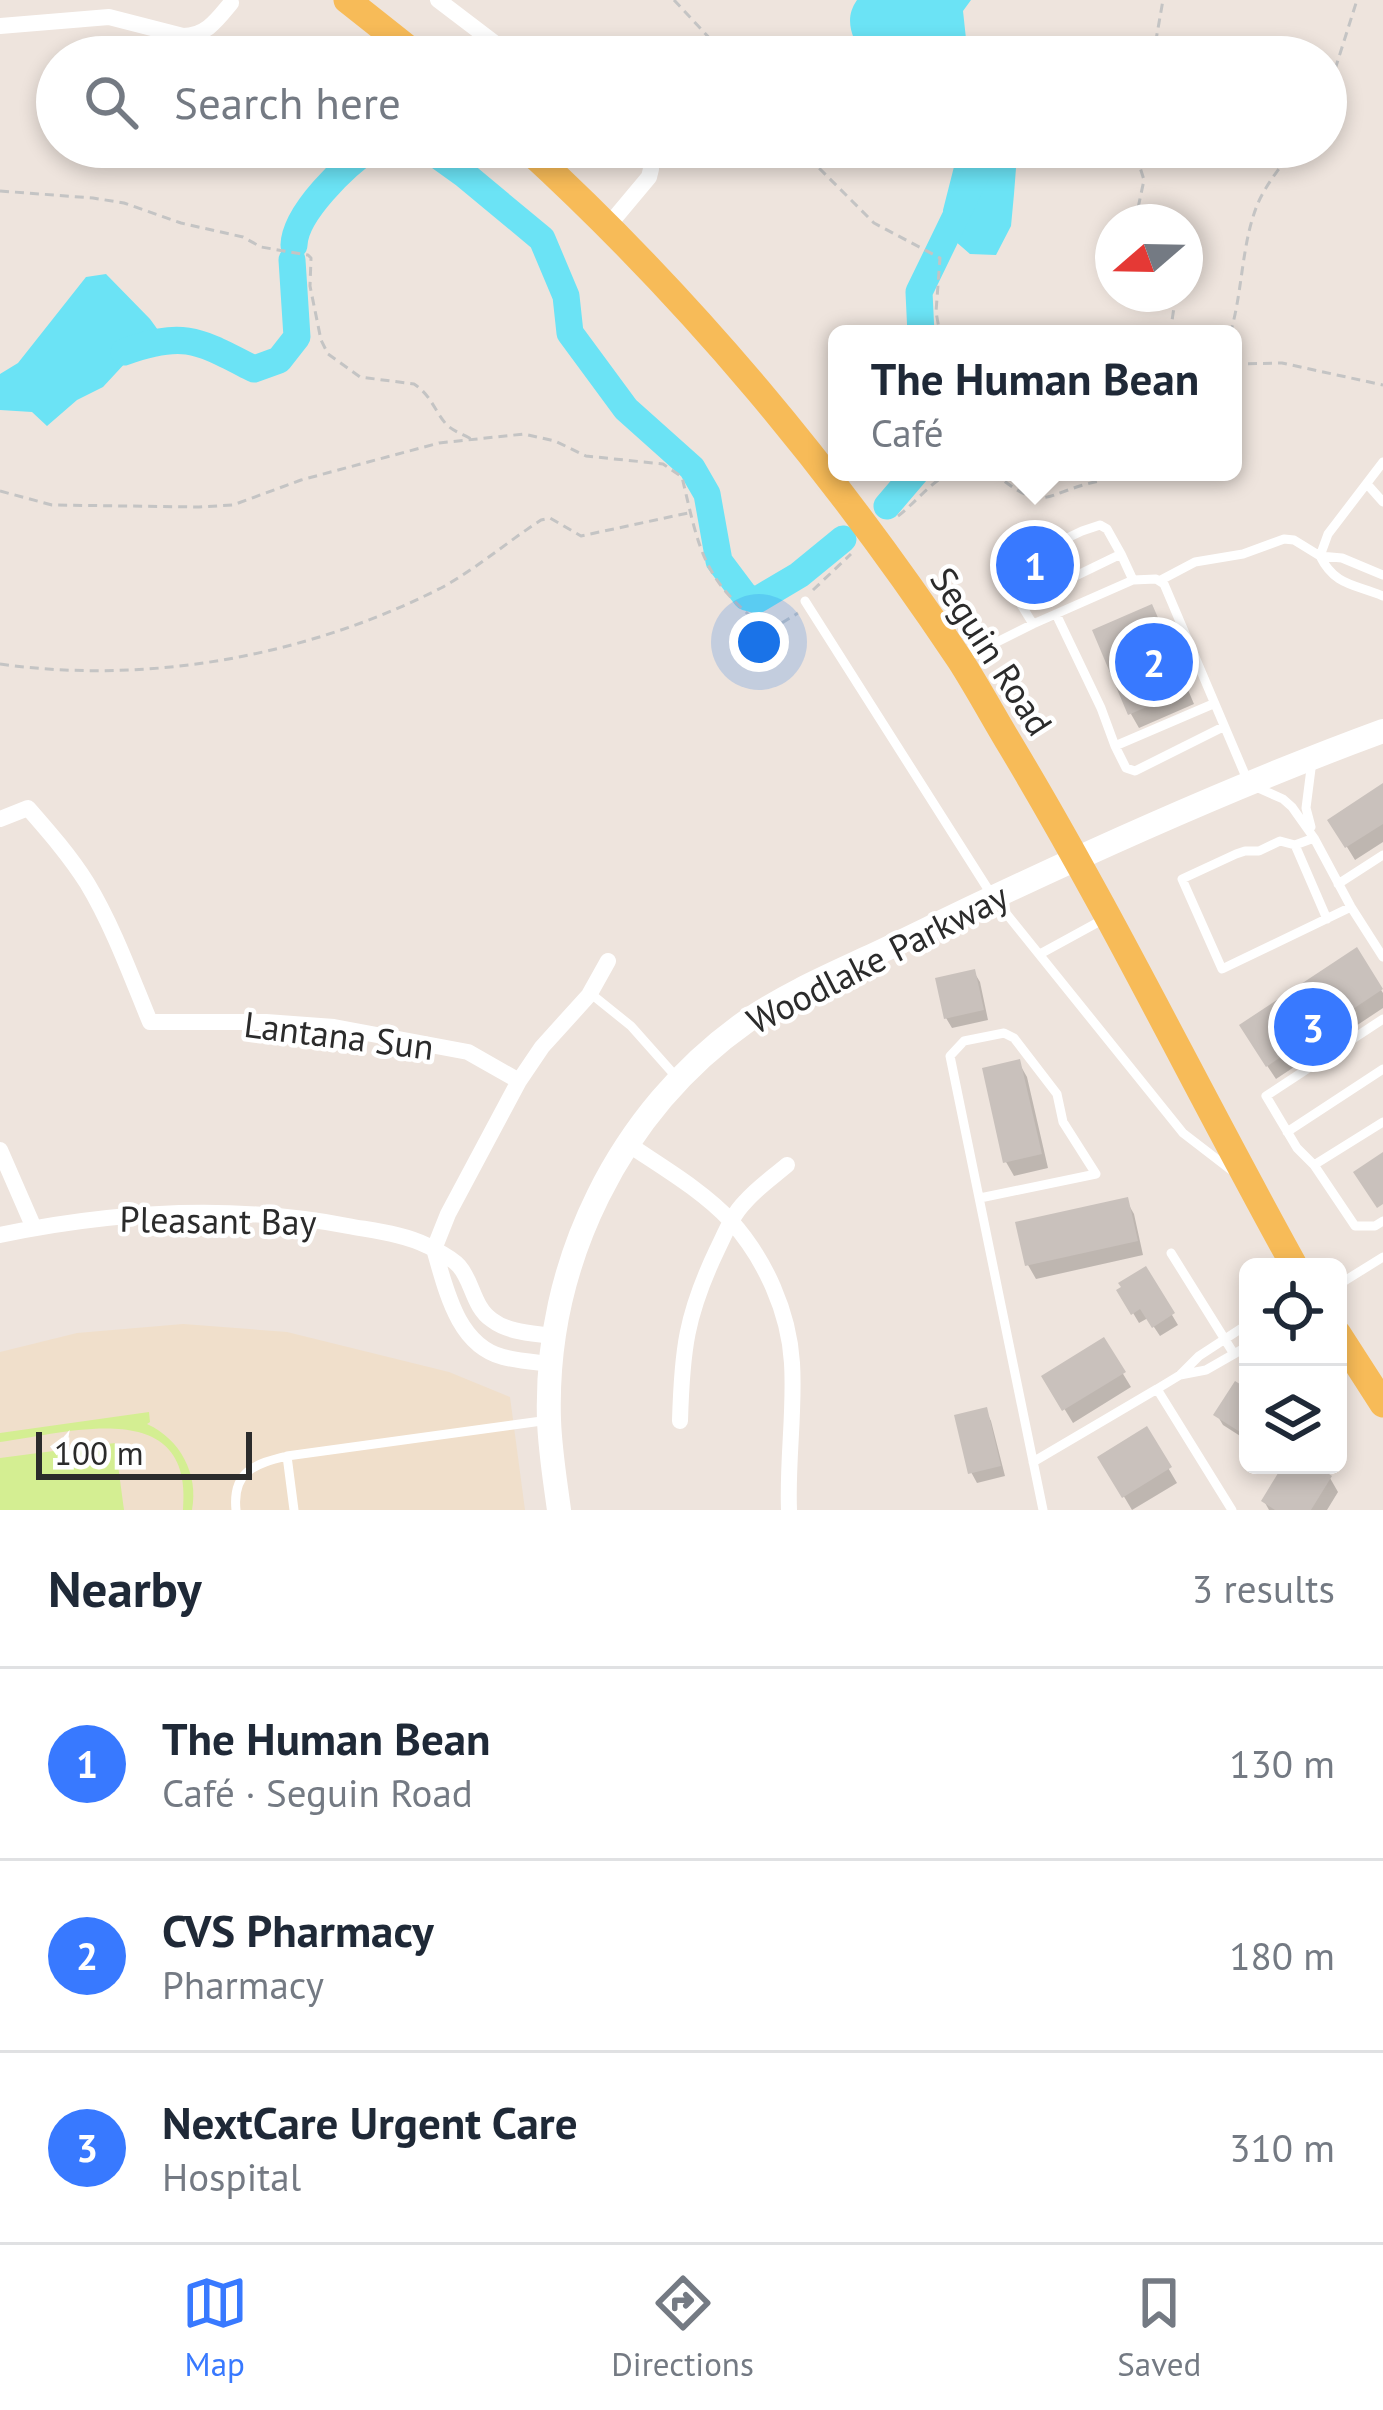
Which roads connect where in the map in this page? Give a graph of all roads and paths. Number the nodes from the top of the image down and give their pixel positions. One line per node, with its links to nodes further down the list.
1 (347, 0): 10 (main road)
2 (438, 0): 11 (street)
3 (674, 0): 12 (path)
4 (1163, 0): 13 (path)
5 (1357, 0): 14 (path)
6 (231, 3): 9 (street)
7 (0, 26): 8 (street)
8 (178, 36)
9 (194, 36)
10 (392, 36)
11 (485, 36)
12 (707, 36)
13 (1157, 36)
14 (1346, 36)
15 (547, 168): 22 (main road, Seguin Road)
16 (650, 168): 22 (street)
17 (819, 168): 23 (path)
18 (1140, 168): 21 (path)
19 (1281, 168): 24 (path)
20 (0, 191): 27 (path)
21 (1139, 204)
22 (608, 226): 29 (main road, Seguin Road)
23 (938, 325)
24 (1233, 325)
25 (1242, 364): 26 (path)
26 (1383, 385)
27 (472, 440): 35 (path); 37 (path)
28 (1383, 462): 34 (lane)
29 (828, 476)
30 (832, 481): 50 (main road, Seguin Road)
31 (938, 481): 38 (path)
32 (1005, 481): 33 (path)
33 (1100, 481)
34 (1367, 484): 36 (lane); 41 (lane)
35 (0, 490)
36 (1383, 502)
37 (689, 513): 46 (path); 51 (path)
38 (898, 516)
39 (851, 554): 46 (path)
40 (1121, 554): 43 (lane); 47 (lane); 47 (lane)
41 (1320, 556): 42 (lane); 44 (lane); 45 (lane)
42 (1383, 575)
43 (1133, 580): 44 (lane); 48 (lane)
44 (1159, 581): 52 (lane)
45 (1383, 596)
46 (805, 601): 64 (lane)
47 (1020, 603): 49 (lane)
48 (1056, 614): 49 (lane); 55 (lane)
49 (1033, 624): 50 (lane)
50 (960, 661): 62 (main road, Seguin Road)
51 (0, 664)
52 (1214, 704): 53 (lane); 55 (lane)
53 (1223, 727): 55 (lane); 57 (lane)
54 (1383, 731): 56 (street, Woodlake Parkway)
55 (1115, 746)
56 (1312, 759): 57 (street, Woodlake Parkway); 59 (lane)
57 (1249, 784): 59 (lane); 62 (street, Woodlake Parkway)
58 (0, 819): 75 (street, Lantana Sun)
59 (1314, 838): 60 (lane); 63 (lane)
60 (1295, 845): 67 (lane); 67 (lane)
61 (1383, 855): 63 (lane)
62 (1078, 858): 64 (street, Woodlake Parkway); 66 (main road, Seguin Road)
63 (1338, 884): 65 (lane)
64 (993, 897): 68 (lane); 74 (street, Woodlake Parkway)
65 (1351, 907): 67 (lane); 69 (lane)
66 (1108, 916): 68 (lane); 82 (main road, Seguin Road)
67 (1327, 919)
68 (1040, 954): 82 (lane)
69 (1383, 958)
70 (608, 961): 71 (street)
71 (590, 993): 74 (lane); 75 (street)
72 (1383, 1019): 77 (lane)
73 (1383, 1069): 77 (lane)
74 (679, 1080): 78 (street, Woodlake Parkway)
75 (519, 1081): 88 (street)
76 (1383, 1122): 81 (lane)
77 (1287, 1132): 81 (lane)
78 (628, 1144): 85 (street); 96 (street, Woodlake Parkway)
79 (0, 1150): 86 (street)
80 (787, 1166): 85 (street)
81 (1314, 1166): 84 (lane)
82 (1248, 1183): 91 (main road, Seguin Road)
83 (980, 1198): 83 (lane); 108 (lane)
84 (1383, 1221)
85 (731, 1222): 106 (street); 112 (street)
86 (34, 1228): 87 (street, Pleasant Bay); 88 (street, Pleasant Bay)
87 (0, 1235)
88 (434, 1249): 93 (street); 94 (street)
89 (1171, 1253): 97 (lane)
90 (1383, 1257): 92 (lane)
91 (1290, 1258)
92 (1347, 1279)
93 (480, 1308): 94 (street); 96 (street)
94 (460, 1322): 101 (street)
95 (1239, 1330): 97 (lane)
96 (554, 1336): 101 (street, Woodlake Parkway)
97 (1224, 1339): 100 (lane); 102 (lane)
98 (1347, 1348): 104 (main road)
99 (1239, 1351): 100 (lane)
100 (1234, 1354): 102 (lane)
101 (551, 1364): 105 (street, Woodlake Parkway)
102 (1180, 1375): 103 (lane)
103 (1157, 1389): 108 (lane); 114 (lane)
104 (1383, 1404)
105 (549, 1420): 107 (lane); 111 (street, Woodlake Parkway)
106 (680, 1421)
107 (287, 1456): 109 (lane); 110 (lane)
108 (1033, 1462): 113 (lane)
109 (236, 1510)
110 (294, 1510)
111 (560, 1510)
112 (790, 1510)
113 (1043, 1510)
114 (1232, 1510)

